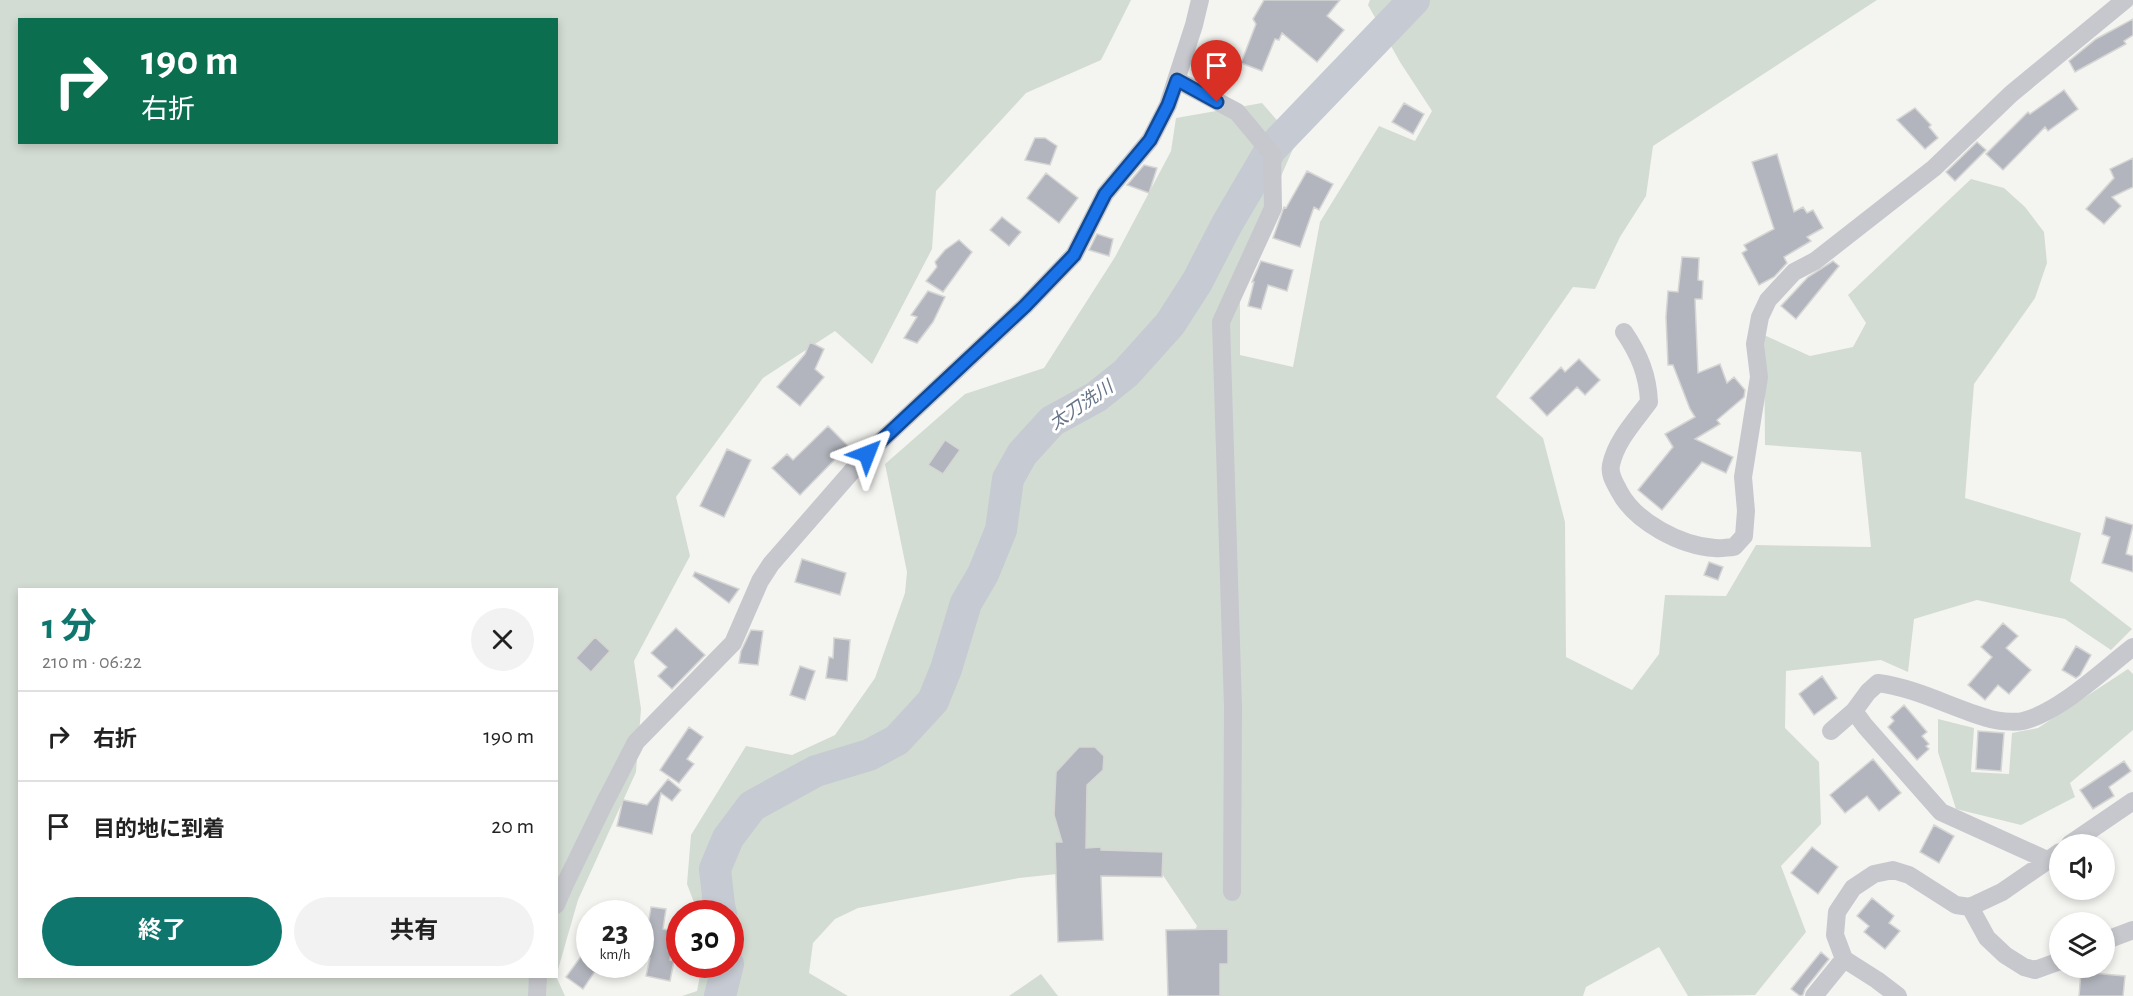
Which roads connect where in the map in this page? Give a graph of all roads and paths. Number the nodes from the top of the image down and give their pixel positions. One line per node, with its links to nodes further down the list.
1 (1200, 0): 3 (street)
2 (2125, 0): 4 (street)
3 (1177, 80): 12 (street); 13 (street)
4 (1624, 332)
5 (2133, 647): 6 (street)
6 (1854, 711): 7 (street); 10 (street)
7 (1831, 731)
8 (2133, 801): 9 (street)
9 (2085, 834)
10 (2049, 854)
11 (2049, 859): 14 (street)
12 (1232, 892)
13 (558, 900)
14 (1970, 907): 17 (street); 18 (street)
15 (2133, 930): 16 (street)
16 (2115, 936)
17 (1844, 959): 21 (street); 22 (street)
18 (2049, 965)
19 (538, 978): 20 (street)
20 (537, 996)
21 (1814, 996)
22 (1898, 996)

